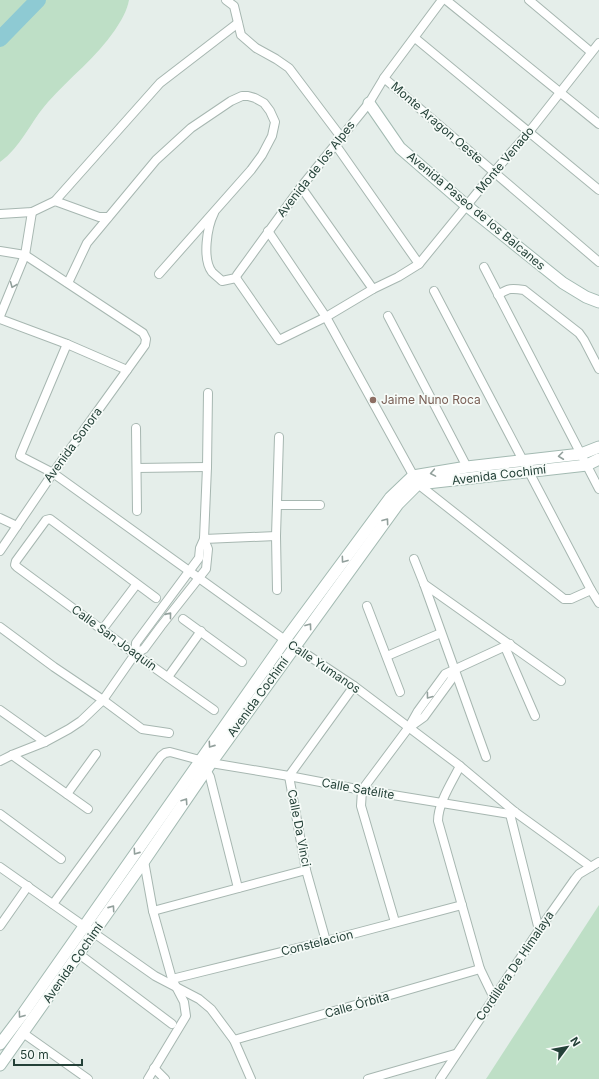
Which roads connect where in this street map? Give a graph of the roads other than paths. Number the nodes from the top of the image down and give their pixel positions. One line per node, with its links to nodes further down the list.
1 (226, 0): 5 (street)
2 (442, 0): 6 (street, Avenida de los Alpes)
3 (446, 0): 10 (street)
4 (529, 0): 8 (street)
5 (238, 23): 14 (street); 19 (street)
6 (415, 38): 9 (street, Avenida de los Alpes); 13 (street)
7 (599, 43): 8 (street, Monte Venado)
8 (591, 52): 10 (street, Monte Venado)
9 (384, 78): 11 (street, Avenida de los Alpes); 16 (street, Monte Aragon Oeste)
10 (560, 92): 12 (street); 13 (street, Monte Venado)
11 (369, 103): 14 (street, Avenida de los Alpes); 21 (street, Avenida Paseo de los Balcanes)
12 (599, 124)
13 (529, 132): 16 (street, Monte Venado); 18 (street)
14 (340, 137): 15 (street, Avenida de los Alpes)
15 (335, 144): 17 (street, Avenida de los Alpes); 29 (street)
16 (494, 172): 21 (street, Monte Venado); 28 (street, Monte Aragon Oeste)
17 (300, 187): 25 (street, Avenida de los Alpes); 34 (street)
18 (599, 190)
19 (55, 201): 22 (street); 24 (street)
20 (219, 205): 24 (street); 31 (street); 32 (street)
21 (466, 206): 29 (street, Monte Venado); 37 (street, Avenida Paseo de los Balcanes)
22 (32, 212): 23 (street); 27 (street)
23 (0, 214)
24 (108, 217): 33 (street)
25 (268, 231): 32 (street, Avenida de los Alpes); 40 (street)
26 (0, 251): 27 (street)
27 (25, 255): 33 (street); 38 (street, one-way to 38)
28 (599, 262)
29 (419, 264): 34 (street, Monte Venado)
30 (484, 267): 36 (street)
31 (158, 274)
32 (236, 278): 40 (street, Monte Venado)
33 (68, 283): 44 (street, Avenida Sonora)
34 (373, 289): 40 (street, Monte Venado)
35 (434, 291): 51 (street)
36 (498, 294): 43 (street); 49 (street)
37 (599, 302)
38 (0, 316)
39 (388, 316): 54 (street)
40 (326, 317): 58 (street)
41 (0, 319): 42 (street)
42 (67, 344): 44 (street); 57 (street, Calle Yumanos)
43 (599, 369)
44 (127, 370): 57 (street, Avenida Sonora)
45 (208, 393): 53 (street)
46 (136, 428): 55 (street)
47 (279, 438): 60 (street)
48 (599, 447): 49 (street, Avenida Cochimí)
49 (581, 454): 51 (street, Avenida Cochimí, one-way to 51); 52 (street)
50 (599, 460): 52 (street, Avenida Cochimí)
51 (524, 461): 54 (street, Avenida Cochimí); 56 (street)
52 (587, 465): 56 (street, Avenida Cochimí); 59 (street)
53 (207, 467): 55 (street); 66 (street)
54 (467, 467): 58 (street, Avenida Cochimí, one-way to 58)
55 (137, 468): 62 (street)
56 (529, 472): 58 (street, Avenida Cochimí); 74 (street)
57 (53, 473): 64 (street, Avenida Sonora); 69 (street, Calle Yumanos)
58 (415, 480): 74 (street); 85 (street, Avenida Cochimí)
59 (599, 489)
60 (277, 505): 61 (street); 65 (street)
61 (320, 505)
62 (137, 511)
63 (0, 518): 64 (street)
64 (16, 526): 67 (street, Avenida Sonora)
65 (276, 536): 66 (street); 73 (street)
66 (204, 539): 69 (street); 70 (street)
67 (0, 551)
68 (414, 559): 71 (street)
69 (191, 571): 70 (street, Calle Yumanos); 79 (street)
70 (199, 577): 80 (street, one-way to 70); 85 (street, Calle Yumanos)
71 (424, 584): 84 (street); 86 (street)
72 (136, 585): 75 (street); 82 (street); 82 (street, Calle San Joaquín)
73 (277, 590)
74 (591, 590): 76 (street)
75 (156, 598)
76 (599, 603)
77 (367, 606): 88 (street)
78 (183, 619): 83 (street)
79 (153, 621): 80 (street); 87 (street)
80 (160, 626): 87 (street)
81 (0, 627): 95 (street)
82 (102, 630): 87 (street, Calle San Joaquín)
83 (201, 631): 89 (street); 91 (street)
84 (441, 633): 88 (street); 90 (street)
85 (290, 643): 93 (street, Calle Yumanos); 106 (street, Avenida Cochimí)
86 (507, 646): 90 (street); 92 (street); 98 (street)
87 (136, 654): 91 (street, Calle San Joaquín); 95 (street)
88 (387, 656): 94 (street)
89 (242, 662)
90 (455, 670): 99 (street); 104 (street)
91 (168, 677): 97 (street, Calle San Joaquín)
92 (561, 681)
93 (354, 686): 99 (street, Calle Yumanos); 108 (street, Calle Da Vinci)
94 (400, 692)
95 (104, 700): 100 (street); 101 (street)
96 (0, 710): 101 (street)
97 (214, 710)
98 (535, 716)
99 (409, 727): 107 (street, Calle Yumanos); 109 (street)
100 (168, 733)
101 (45, 742): 103 (street)
102 (96, 754): 110 (street)
103 (12, 755): 105 (street); 110 (street)
104 (486, 757)
105 (0, 762)
106 (206, 764): 108 (street, Calle Satélite); 116 (street, Avenida Cochimí, one-way to 106); 122 (street); 123 (street, Calle Satélite); 128 (street, Avenida Cochimí, one-way to 128)
107 (460, 766): 111 (street); 113 (street, Calle Yumanos)
108 (289, 776): 109 (street, Calle Satélite); 120 (street, Calle Da Vinci)
109 (362, 790): 111 (street, Calle Satélite); 126 (street)
110 (67, 794): 112 (street)
111 (442, 803): 113 (street, Calle Satélite); 124 (street)
112 (88, 809)
113 (512, 813): 119 (street, Calle Yumanos); 129 (street)
114 (0, 814): 115 (street)
115 (61, 859)
116 (144, 861): 125 (street); 130 (street, Avenida Cochimí, one-way to 116)
117 (599, 862): 119 (street, Cordillera De Himalaya)
118 (0, 866): 121 (street)
119 (591, 867): 129 (street, Cordillera De Himalaya)
120 (306, 870): 122 (street); 131 (street, Calle Da Vinci)
121 (28, 886): 123 (street); 127 (street)
122 (238, 888): 125 (street)
123 (53, 904): 128 (street)
124 (462, 905): 126 (street, Constelacion); 133 (street)
125 (154, 911): 134 (street)
126 (395, 922): 131 (street, Constelacion)
127 (0, 926)
128 (85, 926): 130 (street); 140 (street, Avenida Cochimí, one-way to 140)
129 (539, 930): 136 (street, Cordillera De Himalaya)
130 (94, 932): 132 (street, Avenida Cochimí); 135 (street)
131 (326, 941): 134 (street, Constelacion)
132 (79, 954): 137 (street); 138 (street, Avenida Cochimí)
133 (480, 969): 136 (street); 139 (street, Calle Órbita)
134 (172, 979): 135 (street)
135 (178, 990): 139 (street); 143 (street)
136 (494, 998): 141 (street, Cordillera De Himalaya)
137 (172, 1024)
138 (23, 1033): 142 (street, Avenida Cochimí); 144 (street)
139 (234, 1040): 147 (street)
140 (0, 1044)
141 (455, 1054): 148 (street); 149 (street, Cordillera De Himalaya)
142 (0, 1065)
143 (154, 1068): 145 (street); 146 (street)
144 (88, 1079)
145 (148, 1079)
146 (166, 1079)
147 (251, 1079)
148 (368, 1079)
149 (440, 1079)

